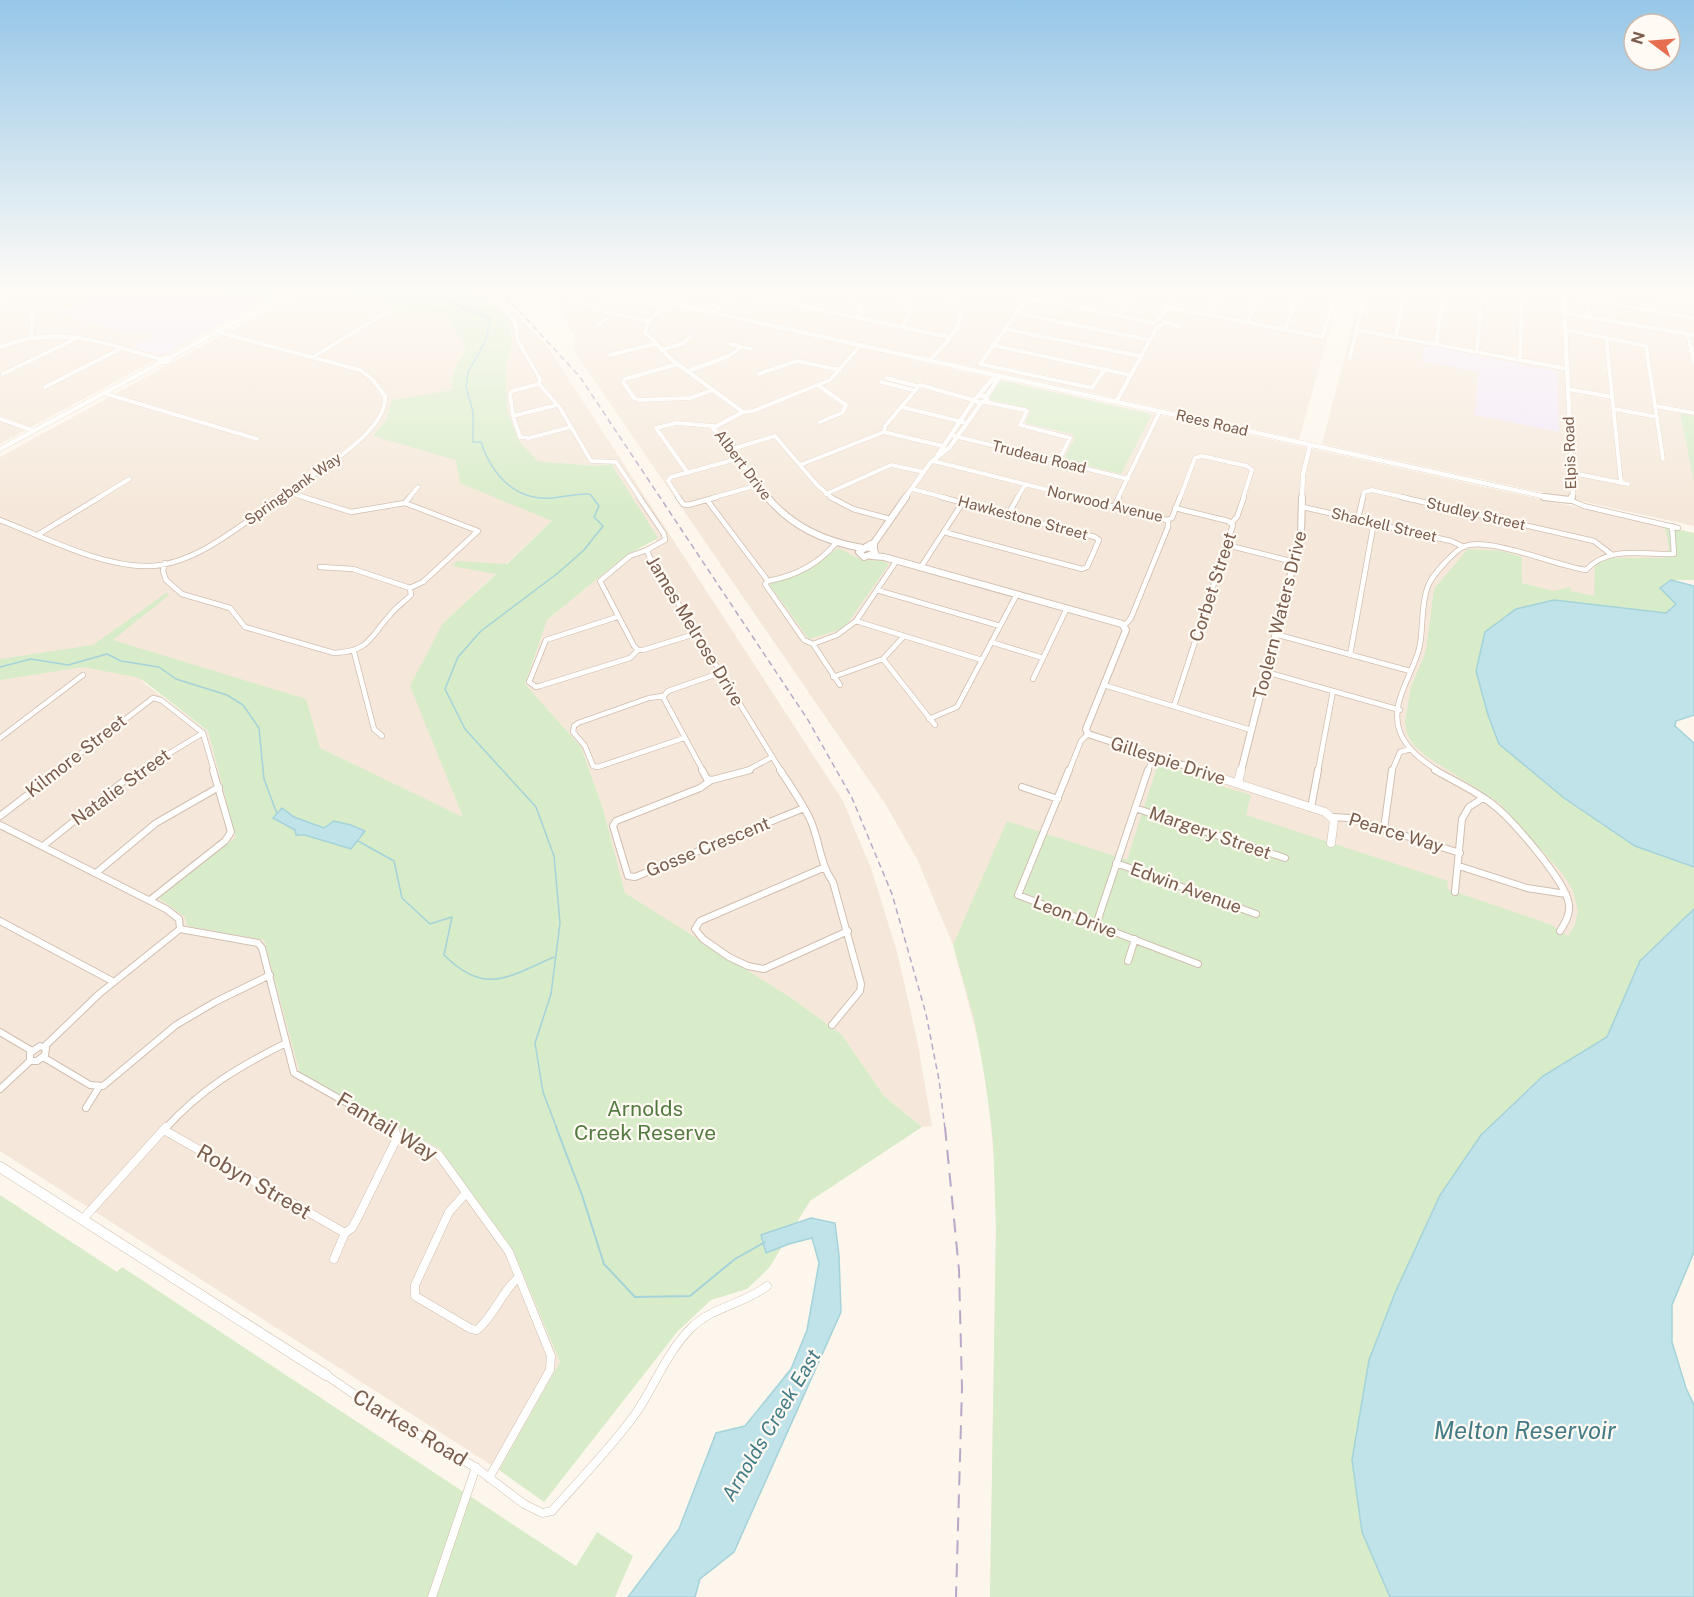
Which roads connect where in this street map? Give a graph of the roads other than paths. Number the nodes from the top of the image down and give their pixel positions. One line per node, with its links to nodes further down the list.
1 (25, 364): 24 (street)
2 (91, 364): 31 (street)
3 (155, 364): 35 (street)
4 (337, 364): 80 (street, Springbank Way)
5 (531, 364): 27 (street, James Melrose Drive)
6 (678, 364): 22 (street, Albert Drive); 33 (street)
7 (708, 364): 22 (street)
8 (790, 364): 25 (street)
9 (810, 364): 21 (street)
10 (845, 364): 21 (street)
11 (942, 364): 26 (street, Rees Road)
12 (980, 364): 19 (street)
13 (1079, 364): 19 (street)
14 (1136, 364): 23 (street)
15 (1539, 364): 20 (street)
16 (1568, 364): 20 (street, Elpis Road)
17 (1609, 364): 37 (street)
18 (1649, 364): 41 (street)
19 (1105, 369): 23 (street)
20 (1568, 369): 32 (street, Elpis Road)
21 (840, 370): 29 (street)
22 (688, 371): 33 (street, Albert Drive)
23 (1130, 373): 39 (street)
24 (3, 374)
25 (759, 374)
26 (996, 375): 36 (street); 38 (street); 39 (street, Rees Road)
27 (539, 384): 40 (street, James Melrose Drive); 47 (street)
28 (880, 384): 30 (street); 34 (street)
29 (819, 386): 45 (street); 51 (street)
30 (917, 386): 34 (street); 36 (street)
31 (45, 387)
32 (1568, 389): 37 (street); 71 (street, Elpis Road)
33 (713, 390): 45 (street, Albert Drive)
34 (914, 390): 42 (street)
35 (103, 393): 55 (street); 59 (street)
36 (975, 398): 38 (street); 50 (street)
37 (1612, 398): 43 (street)
38 (985, 400): 52 (street); 67 (street)
39 (1114, 401): 44 (street, Rees Road)
40 (557, 405): 47 (street); 54 (street, James Melrose Drive)
41 (1655, 406): 46 (street); 48 (street)
42 (901, 407): 50 (street); 56 (street)
43 (1614, 409): 48 (street); 74 (street)
44 (1160, 411): 60 (street, Rees Road); 73 (street)
45 (743, 412): 53 (street, Albert Drive)
46 (1694, 413)
47 (513, 416): 54 (street)
48 (1657, 417): 66 (street)
49 (0, 419): 55 (street)
50 (960, 421): 52 (street); 57 (street)
51 (820, 422)
52 (967, 423): 58 (street)
53 (713, 426): 63 (street, Albert Drive); 70 (street)
54 (571, 428): 102 (street, James Melrose Drive)
55 (34, 430): 62 (street)
56 (884, 432): 61 (street); 68 (street)
57 (950, 435): 58 (street, Trudeau Road); 61 (street)
58 (957, 437): 65 (street); 67 (street, Trudeau Road)
59 (257, 439)
60 (1310, 445): 83 (street, Rees Road); 87 (street, Toolern Waters Drive)
61 (943, 446): 65 (street)
62 (0, 449)
63 (729, 450): 64 (street, Albert Drive); 68 (street)
64 (737, 459): 70 (street); 76 (street, Albert Drive)
65 (934, 459): 69 (street); 77 (street, Norwood Avenue)
66 (1663, 459)
67 (1058, 462): 73 (street, Trudeau Road)
68 (800, 465): 81 (street)
69 (924, 472): 79 (street); 81 (street)
70 (688, 473): 82 (street)
71 (1572, 473): 74 (street); 83 (street, Elpis Road)
72 (129, 478): 97 (street)
73 (1128, 479): 86 (street)
74 (1621, 483): 75 (street)
75 (1628, 484)
76 (758, 485): 82 (street); 98 (street, Albert Drive)
77 (1025, 485): 86 (street, Norwood Avenue); 89 (street)
78 (418, 487): 85 (street)
79 (912, 489): 84 (street, Hawkestone Street); 90 (street)
80 (288, 492): 85 (street); 105 (street, Springbank Way)
81 (826, 494): 90 (street)
82 (707, 500): 109 (street)
83 (1570, 500): 103 (street, Rees Road)
84 (963, 502): 89 (street, Hawkestone Street); 96 (street)
85 (405, 503): 110 (street)
86 (1114, 507): 93 (street, Norwood Avenue)
87 (1303, 507): 91 (street, Shackell Street); 104 (street, Toolern Waters Drive)
88 (1175, 508): 93 (street, Norwood Avenue); 94 (street, Corbet Street); 94 (street, Norwood Avenue)
89 (1008, 514): 96 (street, Hawkestone Street)
90 (890, 519): 101 (street)
91 (1358, 519): 95 (street, Shackell Street); 103 (street, Studley Street)
92 (0, 520): 97 (street, Springbank Way)
93 (1168, 520): 117 (street)
94 (1232, 522): 99 (street, Corbet Street)
95 (1374, 522): 100 (street, Shackell Street); 125 (street)
96 (944, 532): 108 (street)
97 (39, 534): 105 (street, Springbank Way)
98 (836, 543): 101 (street, Albert Drive); 109 (street)
99 (1227, 545): 104 (street); 139 (street, Corbet Street)
100 (1464, 547): 103 (street, Shackell Street); 129 (street)
101 (869, 549): 106 (street, Albert Drive)
102 (647, 550): 114 (street); 118 (street, James Melrose Drive)
103 (1611, 555)
104 (1294, 562): 119 (street, Toolern Waters Drive)
105 (165, 563): 124 (street)
106 (895, 563): 108 (street, Albert Drive); 111 (street)
107 (320, 567): 110 (street)
108 (921, 567): 112 (street, Albert Drive)
109 (768, 580): 122 (street)
110 (410, 588): 124 (street)
111 (877, 590): 115 (street); 116 (street)
112 (1017, 594): 113 (street, Albert Drive); 116 (street)
113 (1067, 608): 117 (street, Albert Drive); 126 (street)
114 (617, 616): 123 (street); 123 (street)
115 (856, 621): 120 (street); 122 (street)
116 (1000, 626): 121 (street)
117 (1124, 626): 136 (street, Gillespie Drive)
118 (695, 634): 123 (street); 131 (street, James Melrose Drive)
119 (1275, 634): 125 (street); 130 (street, Toolern Waters Drive)
120 (904, 636): 127 (street); 128 (street)
121 (991, 642): 126 (street); 128 (street)
122 (813, 644): 133 (street)
123 (638, 650)
124 (354, 652): 146 (street)
125 (1350, 655): 129 (street)
126 (1043, 658): 134 (street)
127 (883, 659): 133 (street); 141 (street)
128 (982, 660): 141 (street)
129 (1410, 671): 140 (street)
130 (1266, 672): 137 (street); 143 (street, Toolern Waters Drive)
131 (720, 673): 138 (street); 151 (street, James Melrose Drive)
132 (82, 675): 147 (street)
133 (834, 676): 135 (street)
134 (1033, 679)
135 (840, 685)
136 (1104, 685): 139 (street); 145 (street, Gillespie Drive)
137 (1333, 691): 140 (street); 160 (street)
138 (663, 696): 148 (street); 148 (street)
139 (1174, 706): 143 (street)
140 (1400, 710): 149 (street)
141 (929, 719): 142 (street)
142 (935, 725)
143 (1251, 730): 153 (street, Toolern Waters Drive)
144 (203, 733): 154 (street); 161 (street, Kilmore Street); 166 (street, Natalie Street)
145 (1088, 734): 150 (street, Gillespie Drive); 157 (street, Leon Drive)
146 (382, 736)
147 (0, 738)
148 (684, 738): 152 (street)
149 (1411, 749): 156 (street); 164 (street)
150 (1153, 756): 153 (street, Gillespie Drive); 159 (street)
151 (772, 757): 152 (street); 158 (street, James Melrose Drive)
152 (710, 781): 158 (street, Gosse Crescent)
153 (1238, 783): 160 (street, Gillespie Drive)
154 (219, 786): 172 (street); 175 (street)
155 (1022, 787): 157 (street)
156 (1484, 798): 167 (street); 174 (street)
157 (1058, 799): 178 (street, Leon Drive)
158 (804, 808): 171 (street, James Melrose Drive)
159 (1135, 808): 168 (street, Margery Street); 169 (street)
160 (1311, 808): 162 (street, Gillespie Drive)
161 (0, 816)
162 (1333, 817): 164 (street, Pearce Way); 165 (street)
163 (0, 825): 166 (street)
164 (1384, 829): 167 (street, Pearce Way)
165 (1331, 843)
166 (43, 846): 172 (street)
167 (1460, 853): 170 (street)
168 (1285, 858)
169 (1116, 863): 176 (street, Edwin Avenue); 178 (street)
170 (1459, 866): 173 (street); 174 (street)
171 (823, 868): 180 (street, James Melrose Drive); 180 (street)
172 (96, 873): 175 (street)
173 (1455, 892)
174 (1566, 894): 181 (street)
175 (150, 900): 179 (street)
176 (1256, 914)
177 (0, 921): 186 (street)
178 (1096, 925): 182 (street, Leon Drive)
179 (180, 929): 185 (street, Fantail Way); 186 (street)
180 (848, 931): 187 (street, James Melrose Drive)
181 (1560, 931)
182 (1135, 939): 183 (street); 184 (street, Leon Drive)
183 (1128, 961)
184 (1198, 964)
185 (270, 975): 189 (street, Fantail Way); 194 (street)
186 (114, 982): 190 (street)
187 (832, 1025)
188 (0, 1032): 191 (street)
189 (286, 1043): 197 (street); 198 (street, Fantail Way)
190 (45, 1047): 191 (street); 192 (street)
191 (32, 1051): 193 (street)
192 (43, 1057): 193 (street); 194 (street)
193 (30, 1061): 195 (street)
194 (99, 1087): 196 (street)
195 (0, 1089)
196 (86, 1108)
197 (164, 1130): 201 (street); 202 (street, Robyn Street)
198 (397, 1138): 200 (street, Fantail Way); 202 (street)
199 (0, 1167): 201 (street, Clarkes Road)
200 (466, 1193): 204 (street, Fantail Way); 204 (street)
201 (83, 1219): 206 (street, Clarkes Road)
202 (345, 1233): 203 (street)
203 (334, 1259)
204 (519, 1277): 208 (street, Fantail Way)
205 (767, 1286): 208 (street, Clarkes Road)
206 (326, 1375): 207 (street, Clarkes Road)
207 (476, 1467): 208 (street, Clarkes Road); 209 (street)
208 (489, 1478)
209 (434, 1597)

